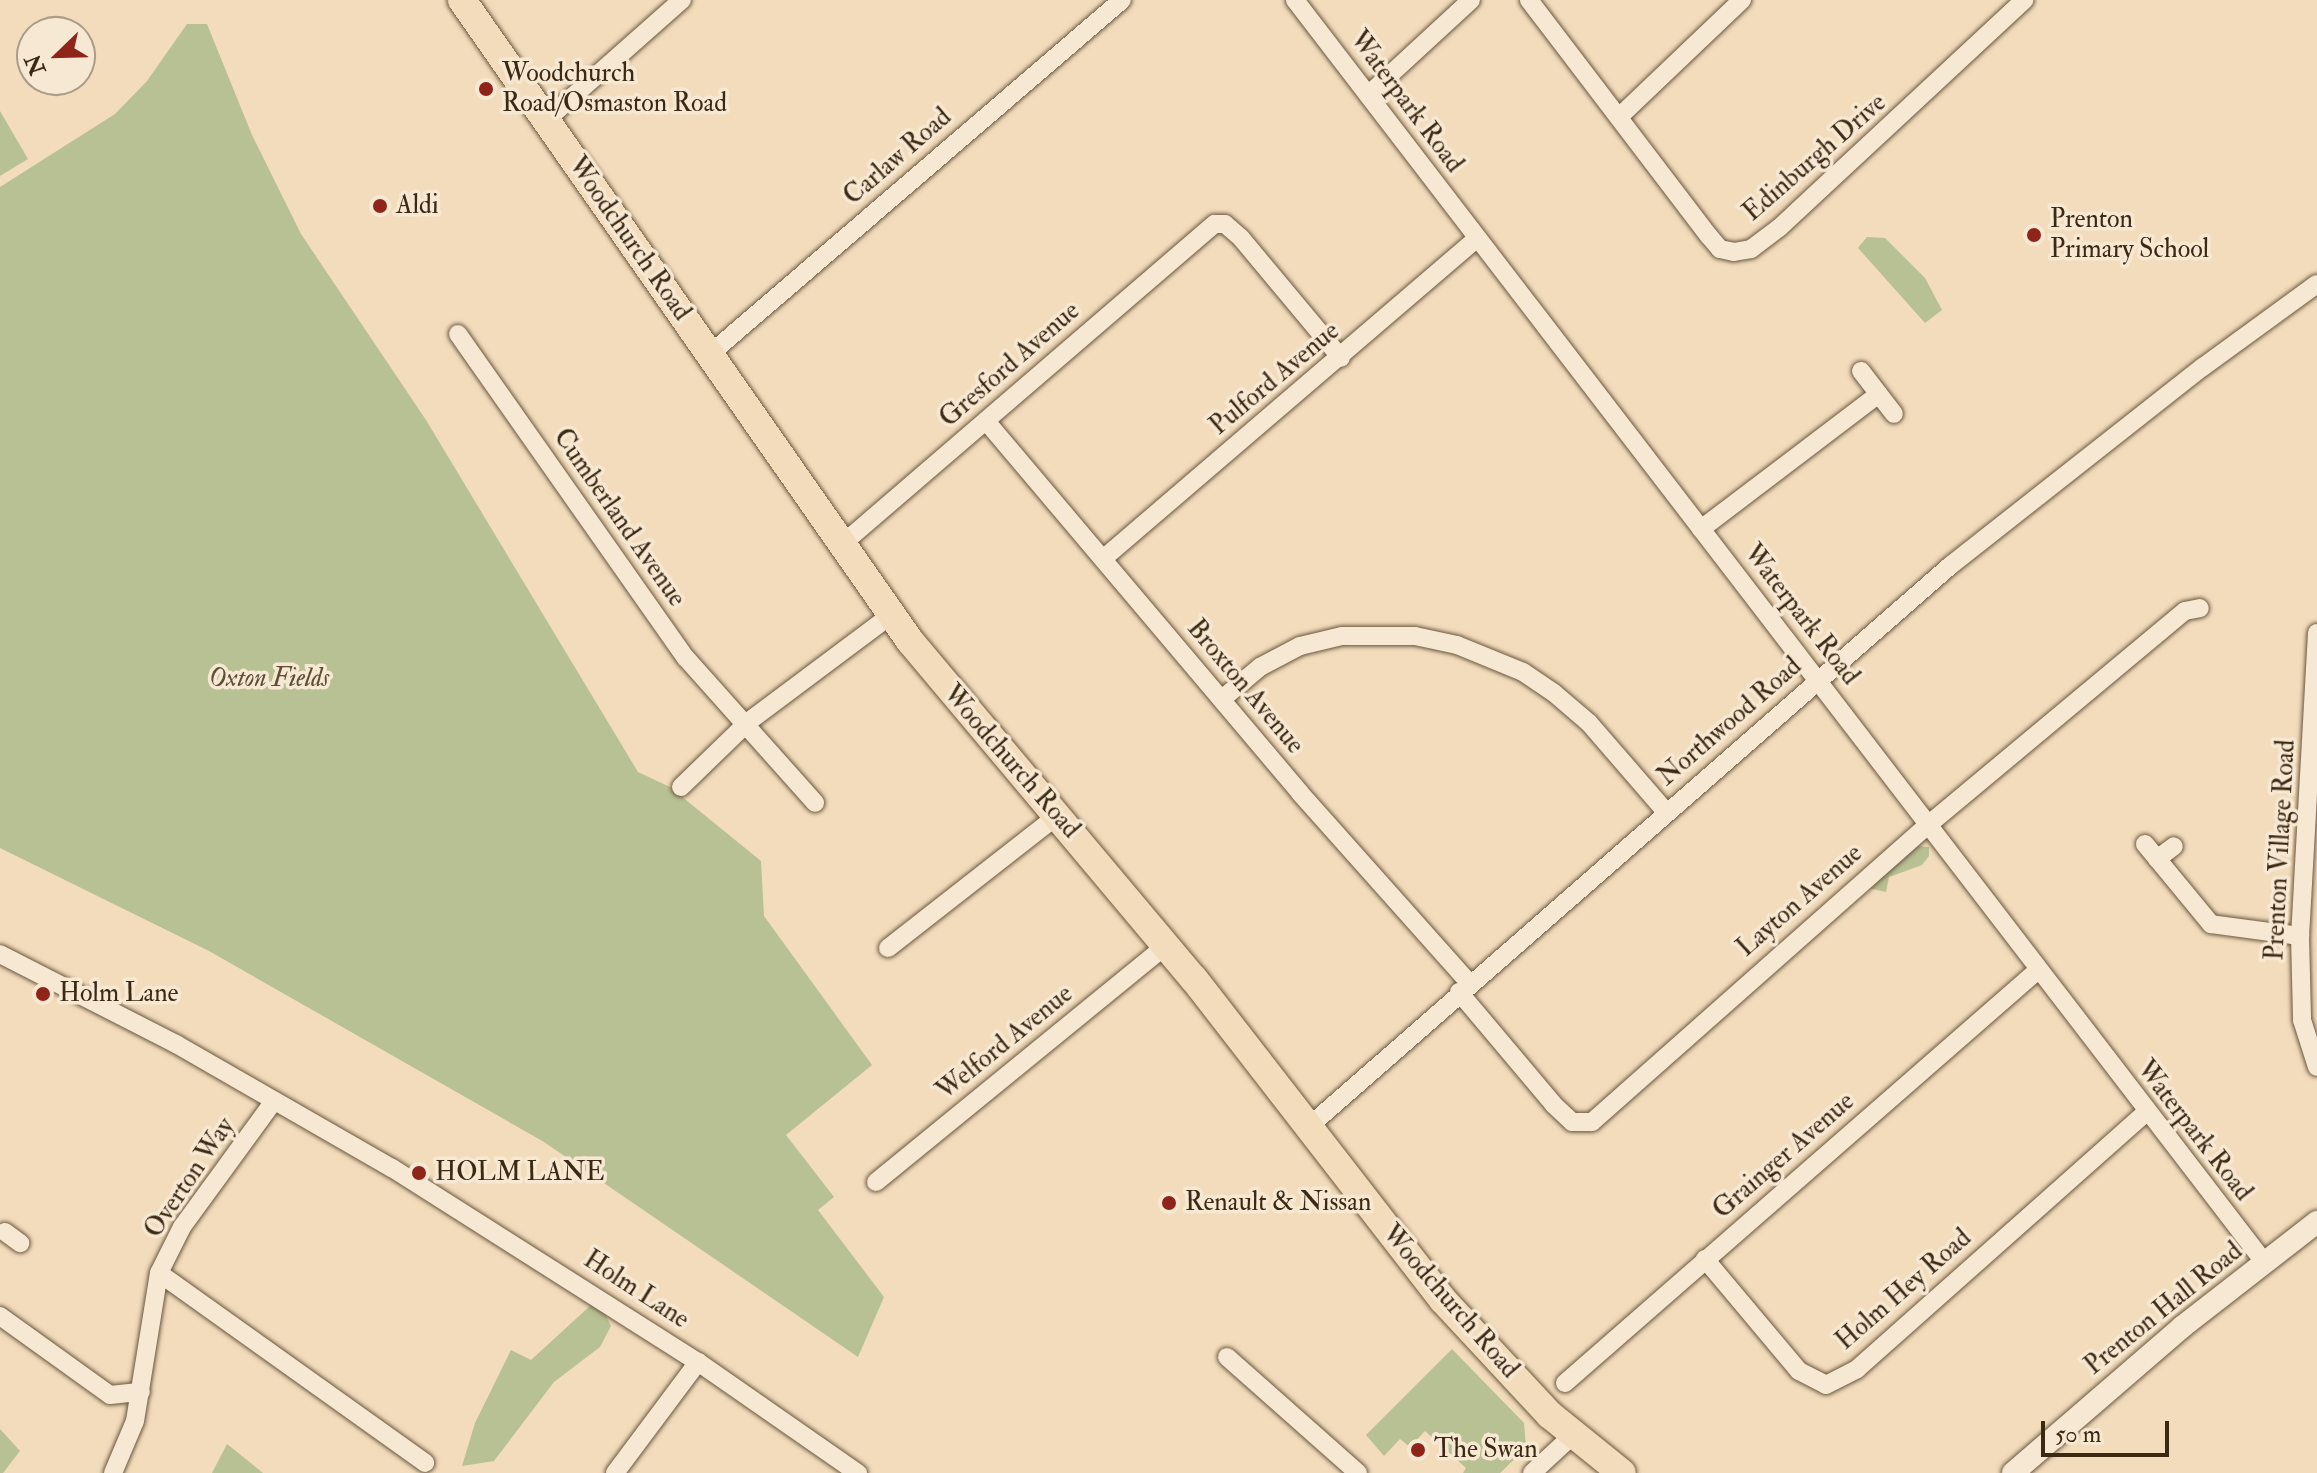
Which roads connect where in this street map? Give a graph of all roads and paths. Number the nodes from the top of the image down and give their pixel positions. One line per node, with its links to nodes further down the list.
1 (462, 0): 11 (highway, Woodchurch Road)
2 (682, 0): 11 (street)
3 (1122, 0): 15 (street, Carlaw Road)
4 (1295, 0): 9 (street, Waterpark Road)
5 (1471, 0): 9 (street)
6 (1529, 0): 10 (street, Edinburgh Drive)
7 (1742, 0): 10 (street)
8 (2024, 0): 10 (street, Edinburgh Drive)
9 (1368, 95): 12 (street, Waterpark Road)
10 (1619, 117)
11 (545, 121): 15 (highway, Woodchurch Road)
12 (1477, 238): 16 (street, Pulford Avenue); 21 (street, Waterpark Road)
13 (2317, 284): 27 (street, Northwood Road)
14 (458, 334): 29 (street, Cumberland Avenue)
15 (710, 354): 22 (highway, Woodchurch Road)
16 (1341, 358): 20 (street, Gresford Avenue); 23 (street, Pulford Avenue)
17 (1861, 371): 18 (street)
18 (1879, 394): 19 (street); 21 (street)
19 (1894, 414)
20 (986, 421): 22 (street, Gresford Avenue); 23 (street, Broxton Avenue)
21 (1701, 529): 27 (street, Waterpark Road)
22 (840, 546): 25 (highway, Woodchurch Road)
23 (1104, 558): 28 (street, Broxton Avenue)
24 (2200, 608): 35 (street, Layton Avenue)
25 (891, 615): 29 (street); 34 (highway, Woodchurch Road)
26 (2317, 633): 31 (street, Prenton Village Road)
27 (1818, 680): 33 (street, Northwood Road); 35 (street, Waterpark Road)
28 (1222, 699): 33 (street); 44 (street, Broxton Avenue)
29 (748, 722): 30 (street); 32 (street, Cumberland Avenue)
30 (681, 787)
31 (2313, 798): 39 (street, Prenton Village Road)
32 (815, 803)
33 (1666, 812): 44 (street, Northwood Road)
34 (1057, 816): 40 (highway, Woodchurch Road); 41 (street)
35 (1928, 825): 43 (street, Waterpark Road); 44 (street, Layton Avenue)
36 (2145, 844): 38 (street)
37 (2174, 846): 38 (street)
38 (2157, 859): 39 (street)
39 (2300, 936): 45 (street, Prenton Village Road)
40 (1167, 945): 48 (highway, Woodchurch Road); 49 (street, Welford Avenue)
41 (888, 948)
42 (0, 954): 46 (street, Holm Lane)
43 (2038, 970): 47 (street, Waterpark Road); 53 (street, Grainger Avenue)
44 (1464, 987): 48 (street, Northwood Road)
45 (2317, 1067)
46 (274, 1101): 55 (street, Overton Way); 58 (street, Holm Lane)
47 (2146, 1112): 53 (street, Holm Hey Road); 54 (street, Waterpark Road)
48 (1306, 1129): 61 (highway, Woodchurch Road)
49 (876, 1182)
50 (2317, 1222): 54 (street, Prenton Hall Road)
51 (2, 1233): 52 (street)
52 (20, 1243)
53 (1705, 1259): 59 (street, Grainger Avenue)
54 (2265, 1263): 69 (street, Prenton Hall Road)
55 (159, 1273): 60 (street, Overton Way); 62 (street)
56 (0, 1316): 60 (street)
57 (1227, 1357): 66 (street)
58 (698, 1362): 64 (street); 65 (street, Holm Lane)
59 (1565, 1383)
60 (141, 1392): 63 (street, Overton Way)
61 (1572, 1436): 67 (street); 68 (highway, Woodchurch Road)
62 (425, 1463)
63 (113, 1473)
64 (615, 1473)
65 (858, 1473)
66 (1358, 1473)
67 (1532, 1473)
68 (1622, 1473)
69 (2013, 1473)

